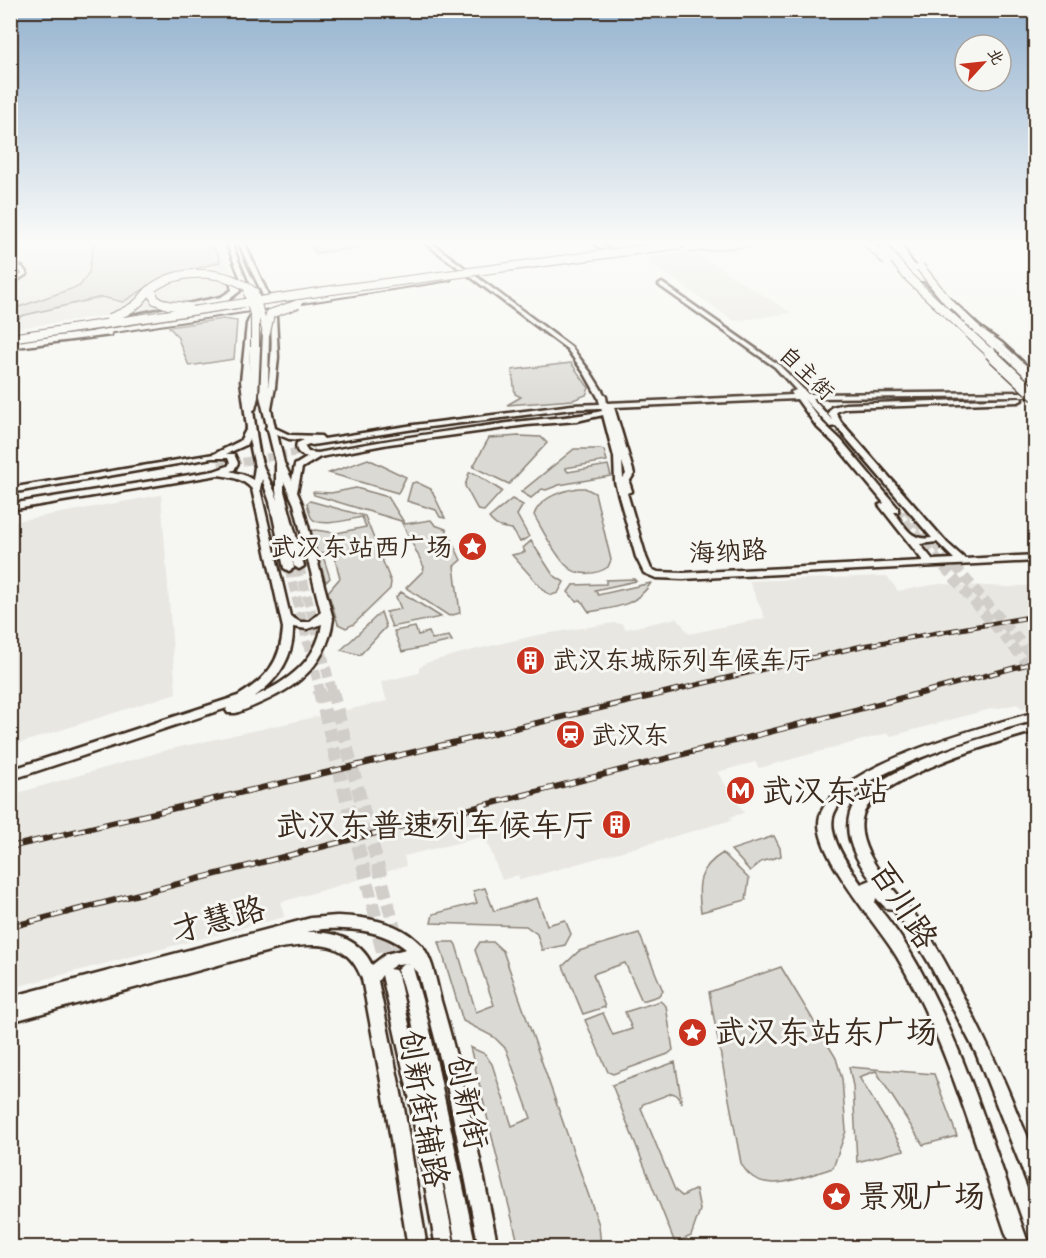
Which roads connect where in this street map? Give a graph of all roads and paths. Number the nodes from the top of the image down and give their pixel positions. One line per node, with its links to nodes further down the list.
1 (140, 301): 29 (highway, bridge)
2 (158, 301): 4 (highway, bridge)
3 (215, 301): 27 (highway, bridge)
4 (247, 301)
5 (250, 301): 36 (highway, bridge)
6 (252, 301): 22 (main road)
7 (257, 301): 28 (main road, bridge)
8 (258, 301): 29 (highway, bridge)
9 (284, 301): 21 (main road)
10 (290, 301): 31 (highway, bridge)
11 (294, 301): 30 (highway, bridge)
12 (316, 301): 28 (highway, bridge)
13 (505, 301): 38 (main road, 海纳路)
14 (681, 301): 35 (main road, 自主街)
15 (929, 301): 23 (highway, bridge)
16 (931, 301): 34 (main road)
17 (933, 301): 23 (highway, bridge)
18 (944, 301): 26 (highway, bridge)
19 (946, 301): 26 (main road)
20 (947, 301): 26 (highway, bridge)
21 (269, 303): 22 (main road); 24 (main road)
22 (254, 305): 25 (main road); 27 (main road); 30 (main road)
23 (948, 315): 34 (highway, bridge)
24 (273, 316): 25 (main road); 37 (main road)
25 (254, 317): 36 (main road)
26 (966, 321): 32 (main road); 34 (highway)
27 (92, 326): 29 (main road)
28 (266, 333): 37 (main road)
29 (10, 338)
30 (24, 343): 31 (main road)
31 (10, 345)
32 (1025, 373): 33 (main road); 34 (main road)
33 (1035, 377)
34 (1035, 394): 35 (main road); 39 (main road)
35 (806, 400): 38 (main road); 40 (main road, 自主街); 43 (main road, 自主街)
36 (250, 409): 41 (main road)
37 (267, 409): 42 (main road)
38 (608, 409): 44 (main road); 44 (main road); 60 (main road, 海纳路)
39 (838, 423): 43 (main road); 55 (main road)
40 (820, 425): 53 (main road, 自主街); 56 (main road)
41 (251, 428): 46 (main road); 47 (main road)
42 (270, 428): 44 (main road); 45 (main road)
43 (846, 441): 54 (main road, 自主街)
44 (315, 447): 49 (main road)
45 (280, 463): 49 (main road); 61 (main road)
46 (216, 464): 48 (main road); 50 (main road); 51 (main road); 52 (main road)
47 (259, 467): 48 (main road); 62 (main road)
48 (256, 489): 64 (main road)
49 (294, 490): 63 (main road)
50 (10, 491)
51 (10, 496)
52 (10, 505)
53 (895, 510)
54 (906, 510)
55 (937, 537): 56 (main road); 58 (main road)
56 (910, 538): 60 (main road)
57 (1035, 552): 58 (main road, 海纳路)
58 (959, 558): 59 (main road, 海纳路); 60 (main road, 海纳路)
59 (1035, 558)
60 (927, 560)
61 (299, 566)
62 (289, 568)
63 (326, 613): 64 (main road); 68 (main road)
64 (286, 618): 67 (main road)
65 (1035, 716): 69 (main road, 百川路)
66 (1035, 727): 70 (main road, 百川路)
67 (10, 775)
68 (10, 783)
69 (874, 912): 70 (main road); 80 (main road, 百川路)
70 (914, 925): 75 (main road, 百川路)
71 (424, 968): 72 (main road); 73 (main road, 才慧路); 79 (main road, 创新街辅路)
72 (370, 979): 74 (main road, 才慧路); 76 (main road, 创新街辅路)
73 (10, 1004)
74 (10, 1015)
75 (1035, 1183)
76 (418, 1248)
77 (446, 1248): 78 (main road, 创新街)
78 (467, 1248)
79 (489, 1248)
80 (1021, 1248)

